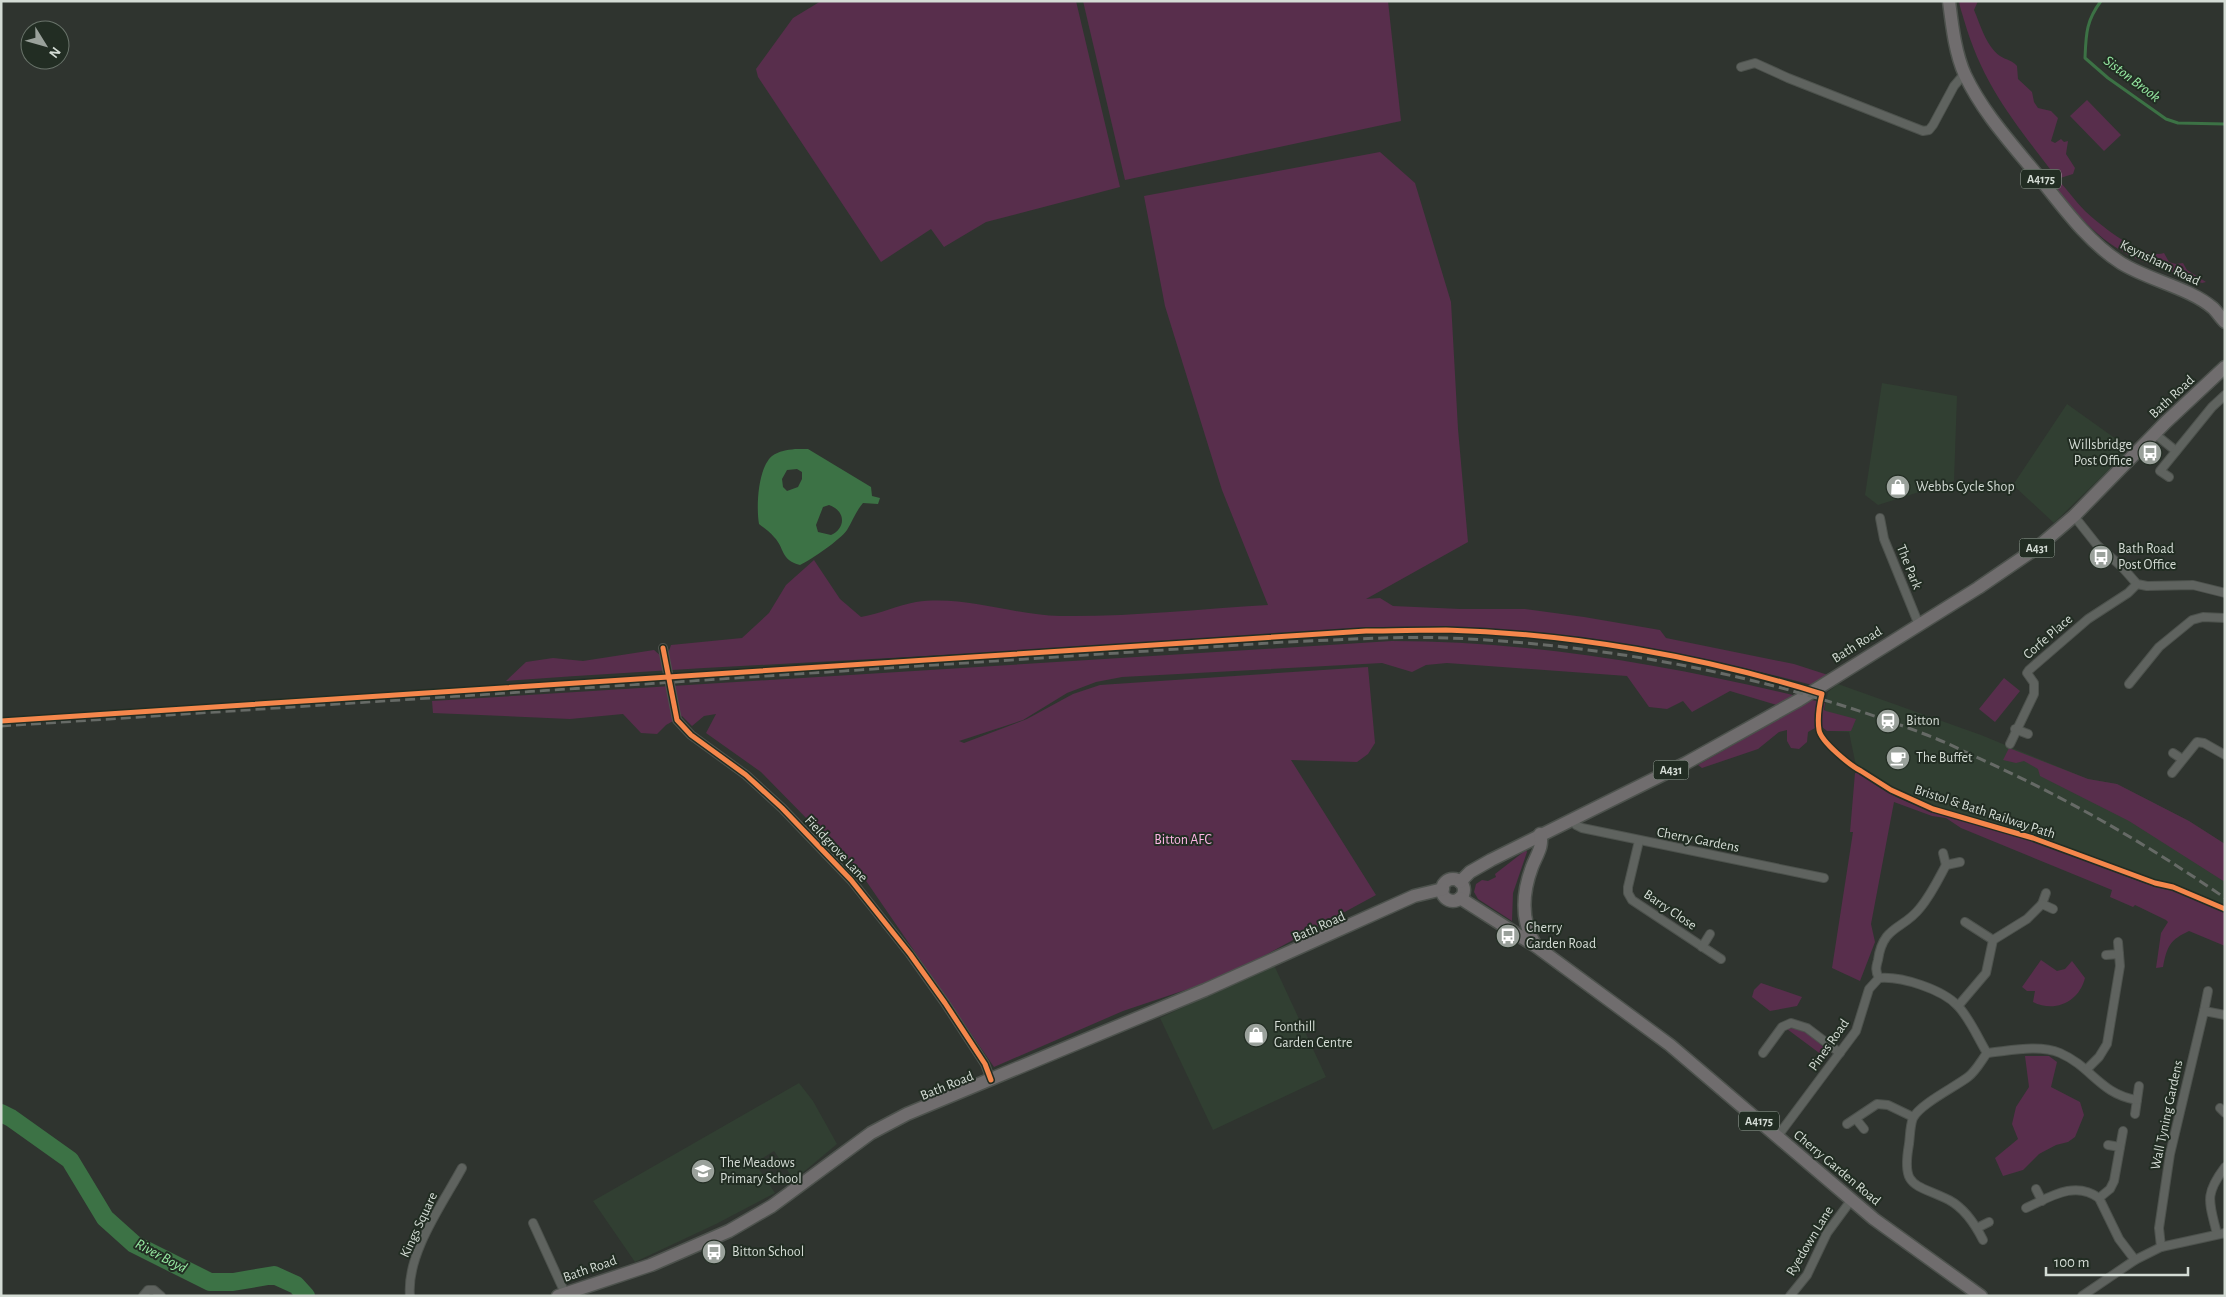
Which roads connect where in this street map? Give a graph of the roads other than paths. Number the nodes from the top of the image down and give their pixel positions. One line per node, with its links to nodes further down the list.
1 (1948, 1): 3 (main road, Keynsham Road / A4175)
2 (1742, 67): 3 (street)
3 (1964, 73): 4 (main road, Keynsham Road / A4175)
4 (2225, 322)
5 (2225, 367): 7 (main road, Bath Road / A431)
6 (2225, 395): 8 (street)
7 (2155, 434): 8 (street); 10 (main road, Bath Road / A431)
8 (2176, 451): 9 (street)
9 (2169, 477)
10 (2074, 516): 12 (street); 15 (main road, Bath Road / A431)
11 (1880, 518): 15 (street, The Park)
12 (2137, 584): 13 (street); 18 (street, Corfe Place)
13 (2225, 593)
14 (2225, 618): 17 (street)
15 (1919, 625): 25 (main road, Bath Road / A431)
16 (663, 648): 56 (street, Fieldgrove Lane)
17 (2129, 684)
18 (2016, 729): 19 (street); 20 (street, Corfe Place)
19 (2028, 734)
20 (2010, 744)
21 (2173, 753): 23 (street)
22 (2225, 755): 23 (street)
23 (2182, 759): 24 (street)
24 (2172, 774)
25 (1572, 819): 26 (main road, Bath Road / A431); 27 (street, Cherry Gardens)
26 (1540, 834): 32 (main road, Bath Road / A431); 42 (main road, A4175)
27 (1639, 841): 31 (street, Cherry Gardens); 43 (street, Barry Close)
28 (1943, 853): 30 (street)
29 (1960, 862): 30 (street)
30 (1946, 865): 47 (street)
31 (1824, 878)
32 (1460, 882): 33 (main road, A431); 35 (main road)
33 (1443, 889): 35 (main road); 56 (main road, Bath Road / A431)
34 (2046, 893): 36 (street)
35 (1460, 898): 42 (main road, Cherry Garden Road / A4175)
36 (2042, 904): 37 (street); 40 (street)
37 (2053, 909)
38 (1965, 922): 40 (street)
39 (1710, 934): 43 (street)
40 (1993, 940): 49 (street)
41 (2118, 942): 44 (street)
42 (1537, 947): 65 (main road, Cherry Garden Road / A4175)
43 (1702, 947): 46 (street, Barry Close)
44 (2119, 954): 45 (street); 55 (street)
45 (2106, 955)
46 (1721, 959)
47 (1879, 978): 49 (street); 53 (street, Pines Road)
48 (2208, 991): 50 (street, Wall Tyning Gardens)
49 (1958, 1006): 54 (street)
50 (2204, 1011): 51 (street); 80 (street, Wall Tyning Gardens)
51 (2225, 1015)
52 (1763, 1053): 53 (street)
53 (1840, 1053): 65 (street, Pines Road)
54 (1987, 1053): 55 (street); 60 (street)
55 (2087, 1069): 58 (street)
56 (991, 1080): 82 (main road, Bath Road / A431)
57 (2139, 1086): 58 (street)
58 (2137, 1100): 59 (street)
59 (2135, 1114)
60 (1913, 1117): 61 (street); 77 (street)
61 (1856, 1119): 62 (street); 63 (street)
62 (1847, 1124)
63 (1864, 1128)
64 (2123, 1132): 67 (street)
65 (1776, 1137): 72 (main road, Cherry Garden Road / A4175)
66 (2108, 1145): 67 (street)
67 (2120, 1147): 71 (street)
68 (2225, 1167): 78 (street)
69 (462, 1168): 85 (street, Kings Square)
70 (2036, 1189): 73 (street)
71 (2099, 1198): 73 (street); 81 (street)
72 (1852, 1199): 86 (street, Ryedown Lane); 87 (main road, Cherry Garden Road / A4175)
73 (2042, 1201): 74 (street)
74 (2026, 1208)
75 (1989, 1222): 77 (street)
76 (533, 1223): 82 (street)
77 (1977, 1228): 79 (street)
78 (2221, 1233): 80 (street)
79 (1983, 1240)
80 (2161, 1247): 81 (street)
81 (2135, 1260): 88 (street)
82 (562, 1294)
83 (144, 1296): 84 (street)
84 (161, 1296)
85 (410, 1296)
86 (1790, 1296)
87 (1981, 1296)
88 (2082, 1296)

